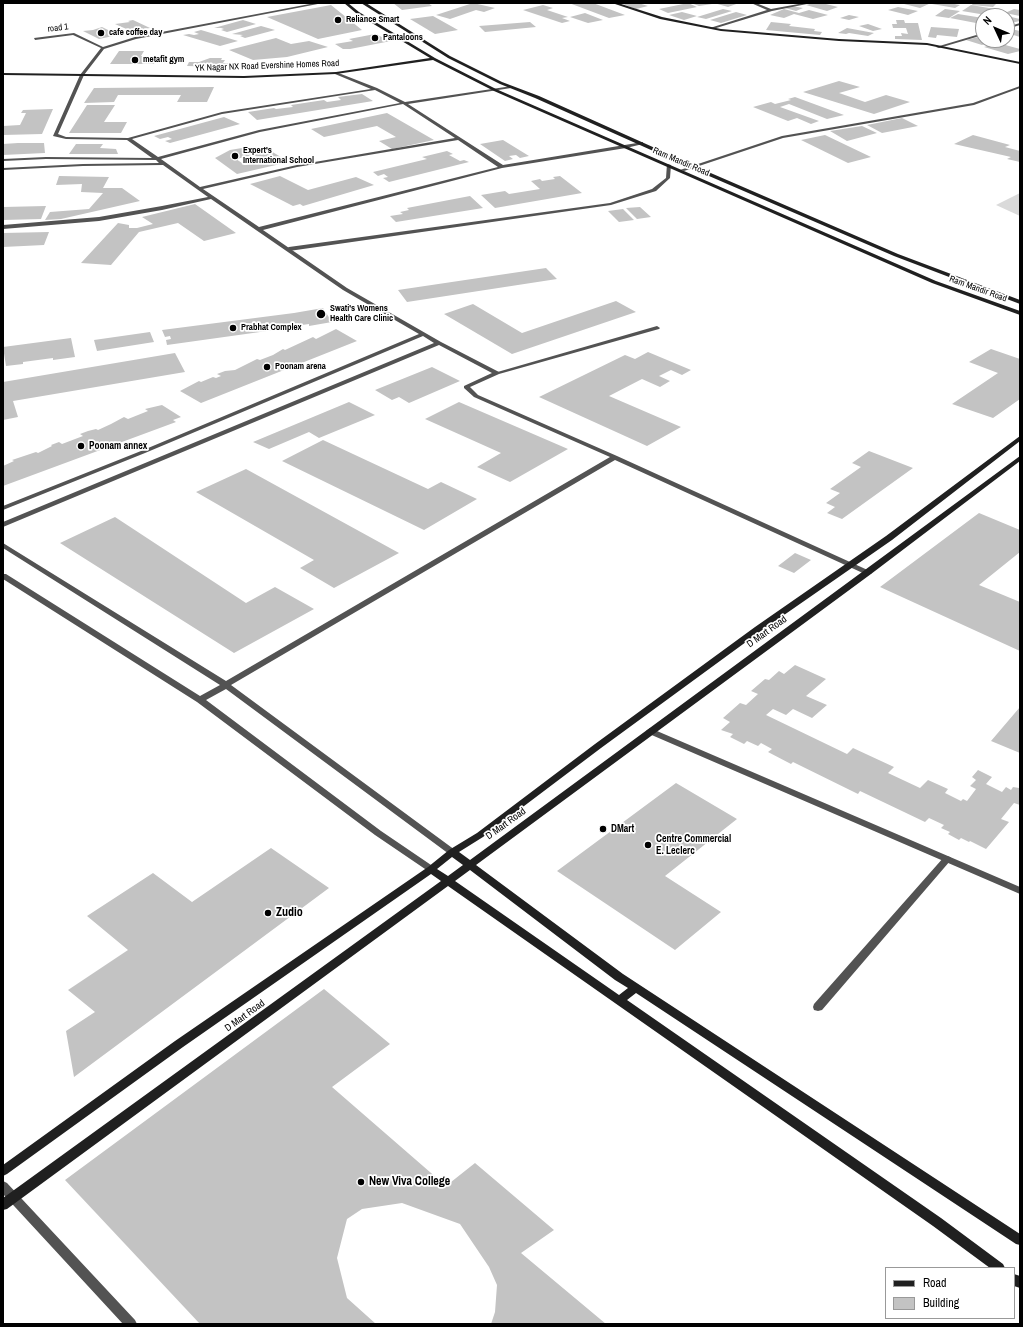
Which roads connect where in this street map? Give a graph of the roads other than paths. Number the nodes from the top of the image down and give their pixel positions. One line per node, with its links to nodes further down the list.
1 (321, 3): 12 (street)
2 (346, 3): 13 (street, Ram Mandir Road)
3 (363, 3): 18 (street)
4 (614, 3): 8 (street)
5 (753, 3): 7 (street)
6 (810, 3): 7 (street)
7 (770, 10): 8 (street)
8 (712, 28): 11 (street)
9 (975, 36): 11 (street)
10 (34, 38): 12 (street, road 1)
11 (938, 47): 14 (street)
12 (103, 48): 17 (street)
13 (434, 59): 15 (street, YK Nagar NX Road Evershine Homes Road); 21 (street, Ram Mandir Road)
14 (1020, 63)
15 (336, 73): 17 (street, YK Nagar NX Road Evershine Homes Road); 20 (street)
16 (3, 74): 17 (street, YK Nagar NX Road Evershine Homes Road)
17 (82, 75): 23 (street)
18 (511, 87): 21 (street); 25 (street)
19 (1020, 87): 32 (street)
20 (376, 89): 22 (street); 23 (street)
21 (495, 90): 22 (street); 26 (street, Ram Mandir Road)
22 (404, 103): 24 (street); 27 (street)
23 (128, 139): 27 (street)
24 (459, 139): 31 (street); 35 (street)
25 (641, 143): 26 (street); 32 (street)
26 (626, 147): 30 (street, Ram Mandir Road); 31 (street)
27 (157, 159): 28 (street); 29 (street)
28 (3, 160)
29 (165, 164): 33 (street); 35 (street)
30 (669, 165): 34 (street, Ram Mandir Road); 39 (street)
31 (502, 167): 38 (street)
32 (694, 167): 34 (street); 40 (street)
33 (3, 169)
34 (682, 170): 41 (street, Ram Mandir Road)
35 (200, 188): 36 (street)
36 (213, 197): 37 (street); 38 (street)
37 (3, 227)
38 (259, 229): 39 (street)
39 (288, 250): 43 (street)
40 (1020, 302)
41 (1020, 313)
42 (657, 328): 45 (street)
43 (423, 334): 44 (street); 49 (street)
44 (439, 343): 45 (street); 50 (street)
45 (497, 373): 47 (street)
46 (1020, 438): 52 (street, D Mart Road)
47 (615, 456): 52 (street); 55 (street)
48 (1020, 458): 53 (street, D Mart Road)
49 (3, 508)
50 (3, 525)
51 (3, 545): 55 (street)
52 (850, 564): 53 (street); 58 (street, D Mart Road)
53 (868, 572): 57 (street, D Mart Road)
54 (3, 576): 56 (street)
55 (226, 685): 56 (street); 58 (street)
56 (200, 700): 61 (street)
57 (650, 731): 59 (street); 60 (street, D Mart Road)
58 (452, 852): 60 (street); 61 (street, D Mart Road)
59 (947, 859): 63 (street); 66 (street)
60 (469, 864): 62 (street, D Mart Road); 64 (street)
61 (431, 869): 62 (street); 67 (street, D Mart Road)
62 (448, 881): 65 (street); 69 (street, D Mart Road)
63 (1020, 891)
64 (636, 988): 65 (street); 71 (street)
65 (619, 1001): 72 (street)
66 (818, 1007)
67 (3, 1171)
68 (3, 1186): 69 (street)
69 (14, 1198): 70 (street, D Mart Road); 73 (street)
70 (3, 1205)
71 (1020, 1240)
72 (998, 1267)
73 (131, 1324)

